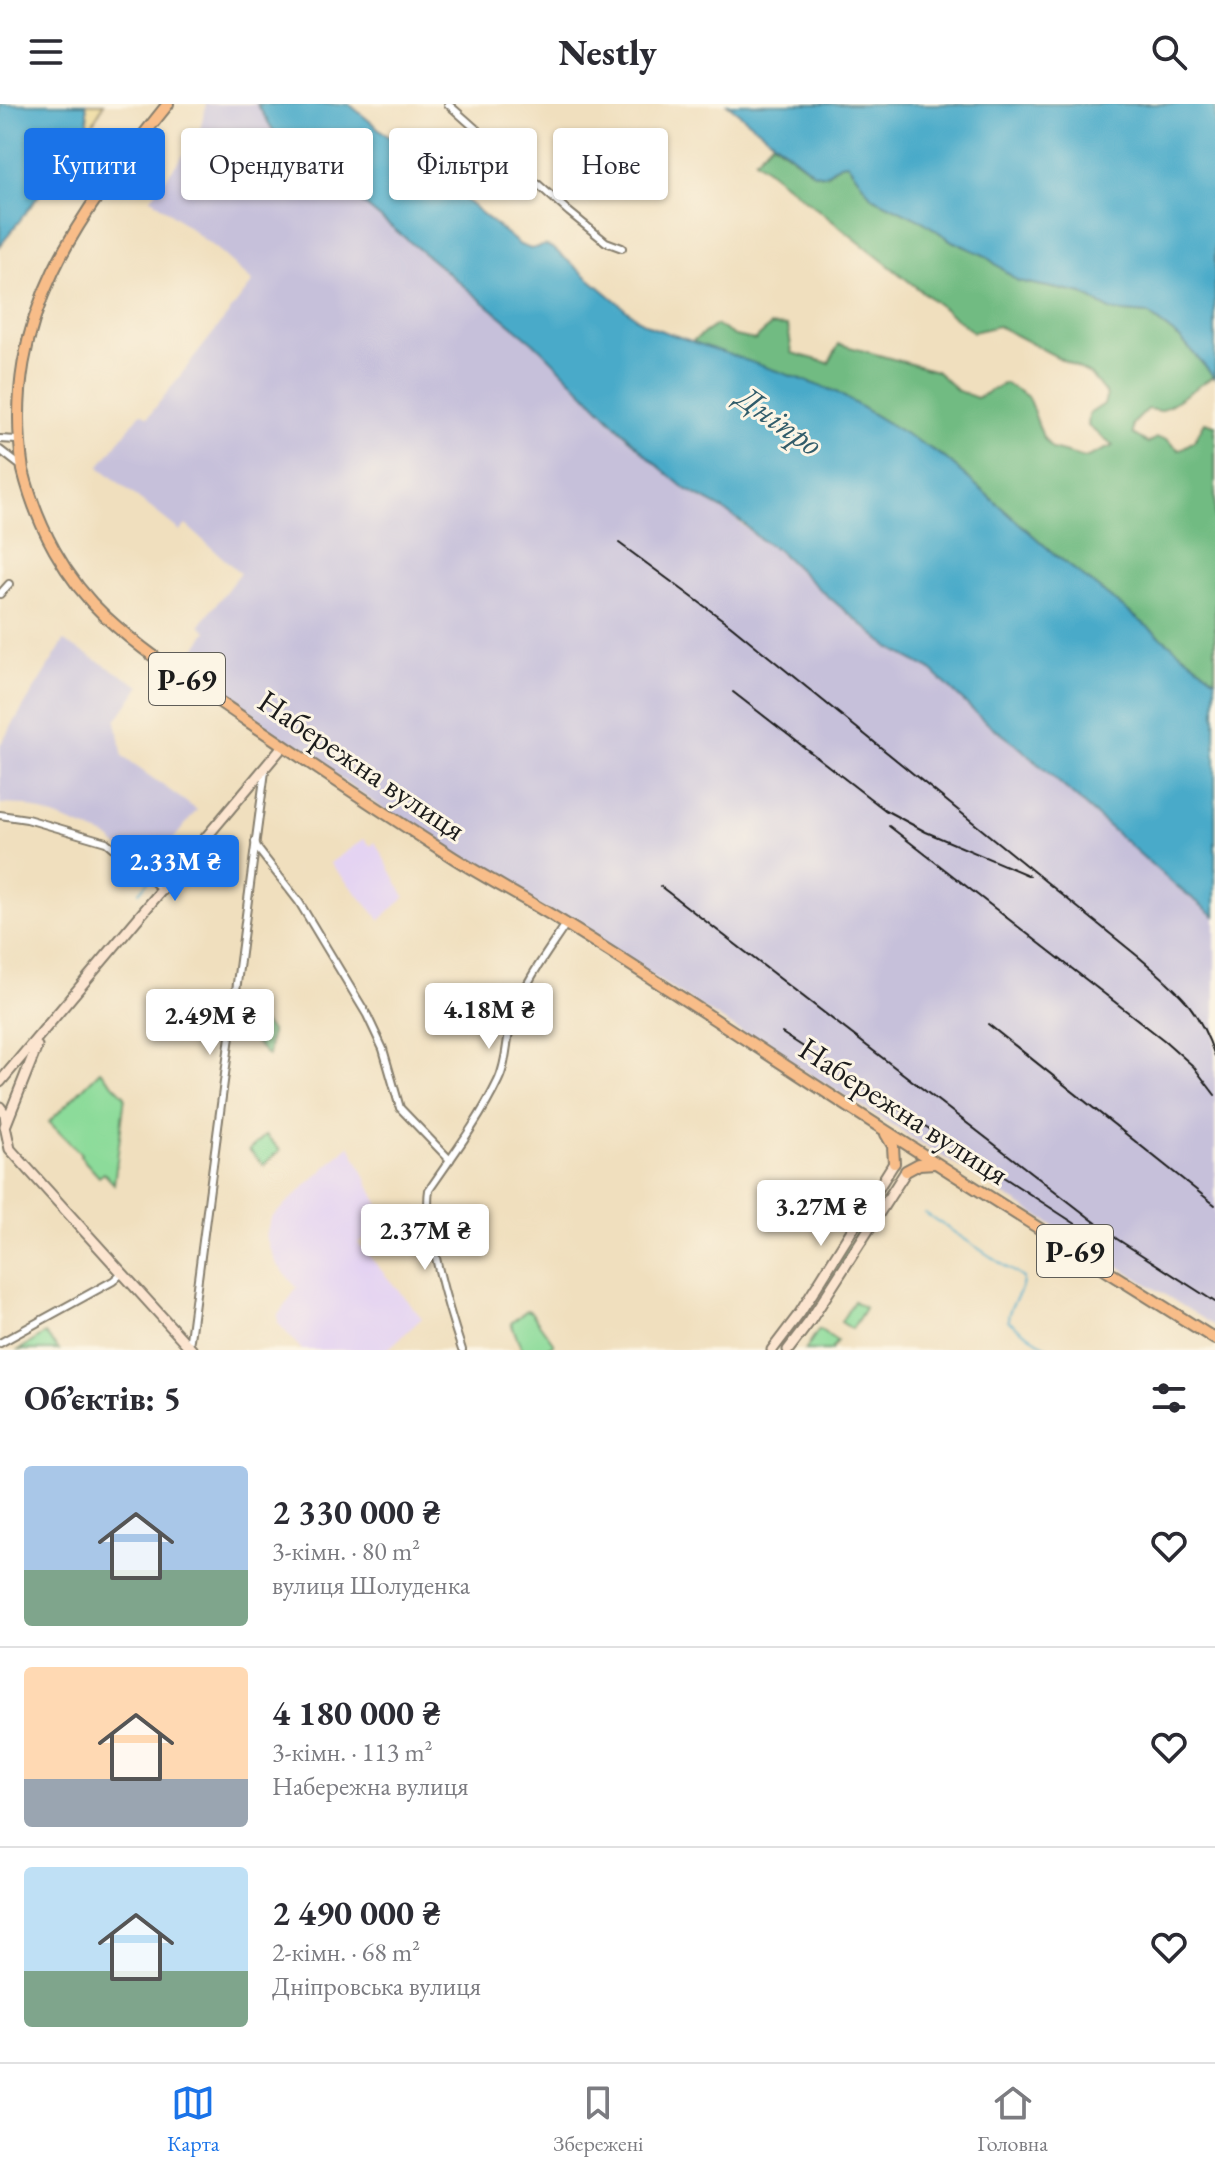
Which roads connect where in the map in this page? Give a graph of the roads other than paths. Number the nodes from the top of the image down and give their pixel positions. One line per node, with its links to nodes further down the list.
1 (168, 104): 5 (main road, Р-69)
2 (448, 104): 3 (street)
3 (622, 248)
4 (0, 439): 5 (street)
5 (17, 440): 7 (main road, Набережна вулиця / Р-69)
6 (0, 450): 7 (street)
7 (23, 467): 10 (main road, Набережна вулиця / Р-69)
8 (9, 584): 9 (street)
9 (0, 594)
10 (283, 746): 11 (street); 15 (main road, Набережна вулиця / Р-69)
11 (265, 771): 13 (street); 14 (street)
12 (0, 815): 14 (street)
13 (254, 839): 23 (street); 32 (street)
14 (164, 891): 16 (street)
15 (566, 924): 20 (main road, Набережна вулиця / Р-69); 23 (street)
16 (40, 1038): 17 (street); 19 (street)
17 (0, 1082)
18 (0, 1107): 19 (street)
19 (3, 1127): 22 (street)
20 (882, 1129): 21 (main road, Набережна вулиця / Р-69); 24 (main road)
21 (911, 1147): 24 (main road); 25 (main road, Набережна вулиця / Р-69); 26 (main road)
22 (5, 1148): 29 (street)
23 (450, 1160): 33 (street)
24 (894, 1163): 27 (street)
25 (935, 1163): 26 (main road); 30 (main road, Набережна вулиця / Р-69)
26 (906, 1171): 28 (street)
27 (871, 1200): 28 (street); 34 (street)
28 (883, 1207): 35 (street)
29 (122, 1273): 31 (street); 32 (street)
30 (1215, 1339)
31 (0, 1343)
32 (190, 1348)
33 (462, 1350)
34 (772, 1350)
35 (788, 1350)

